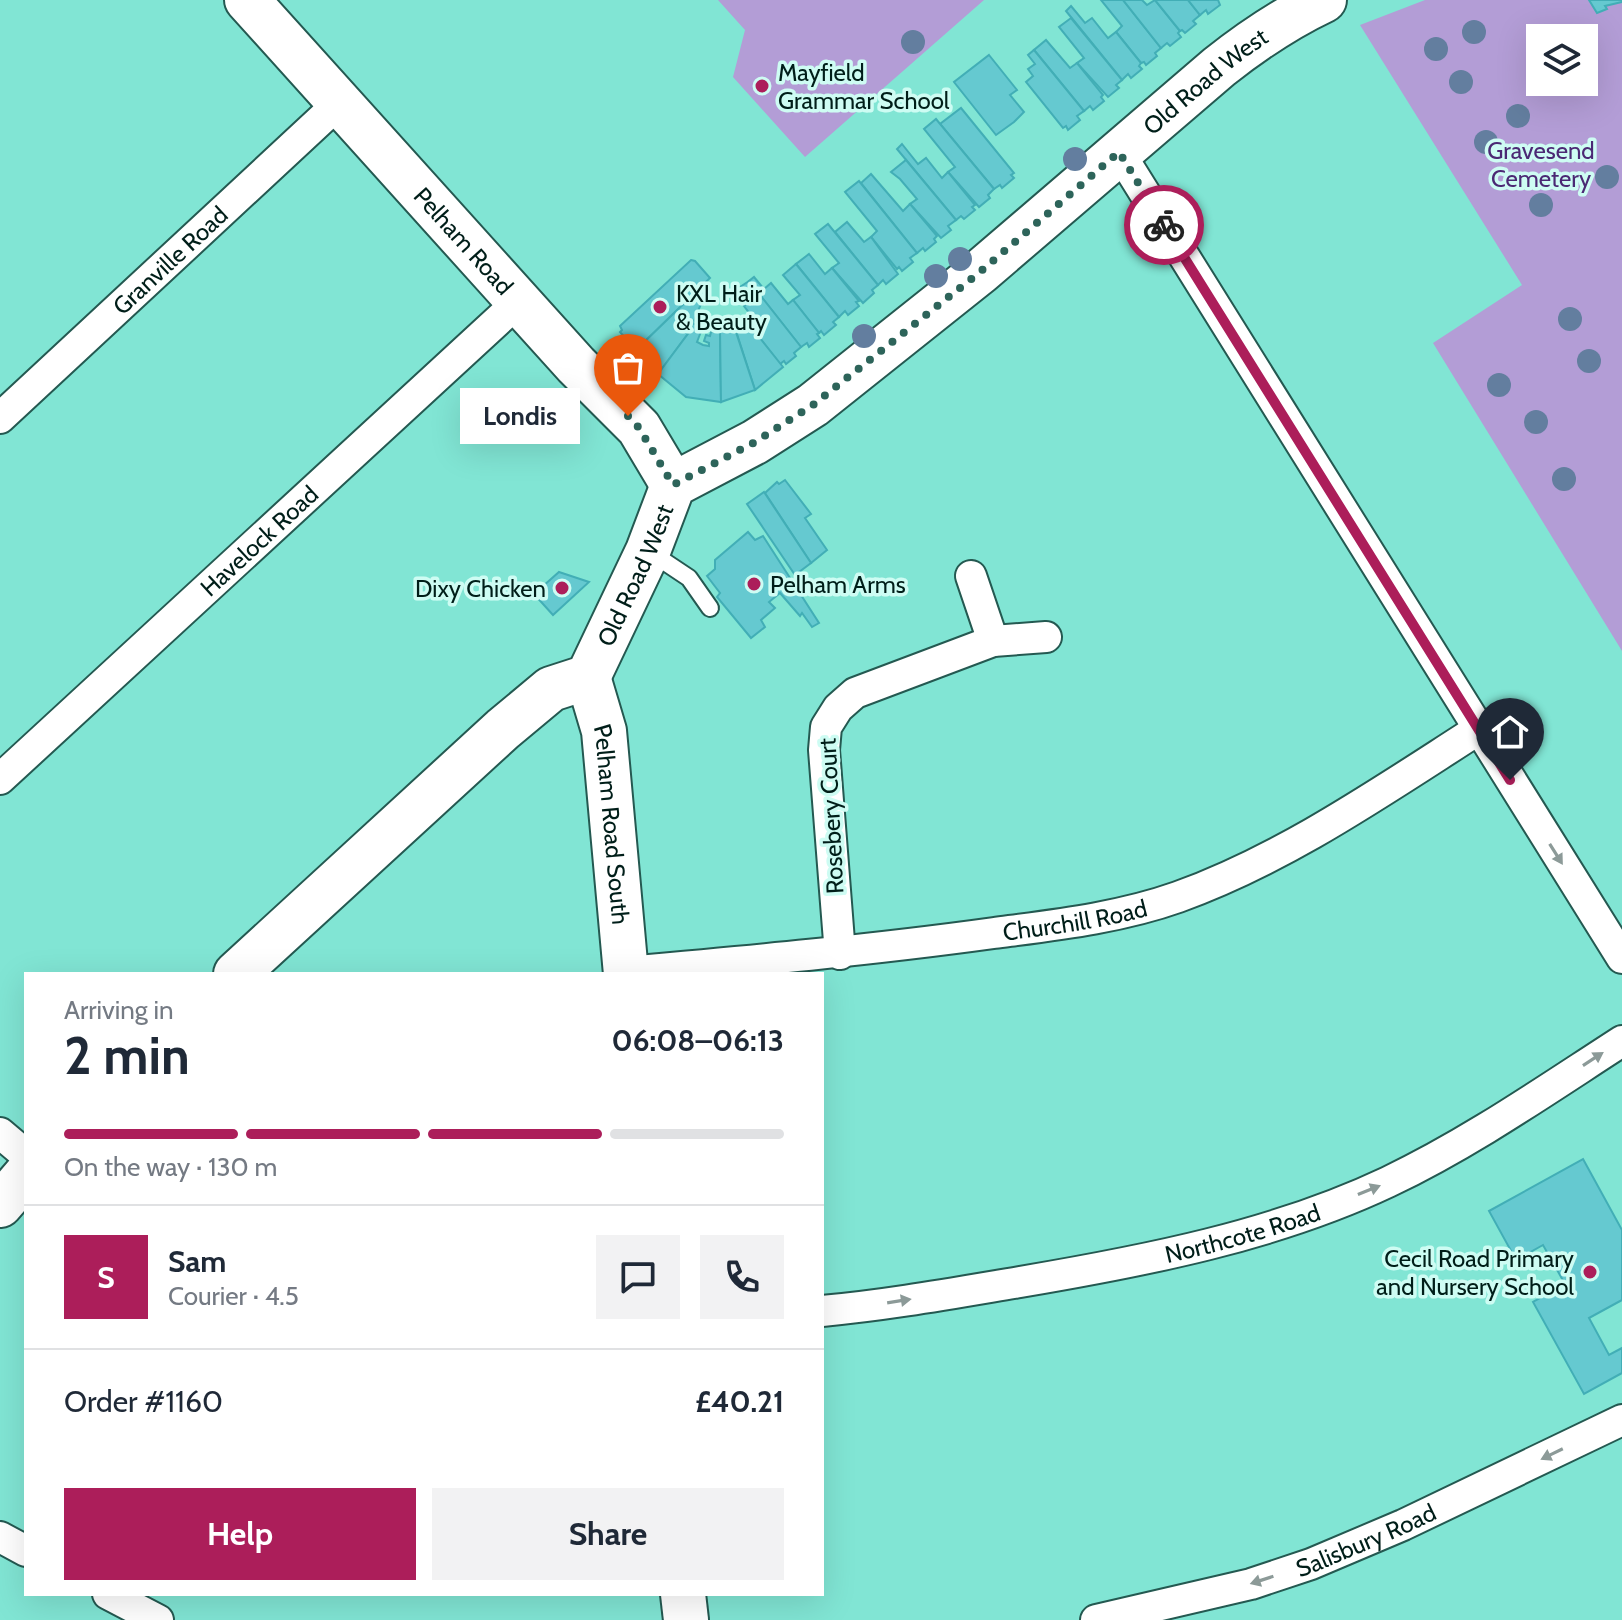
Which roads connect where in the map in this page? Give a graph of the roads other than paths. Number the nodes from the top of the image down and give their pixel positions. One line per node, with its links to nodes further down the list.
1 (247, 0): 3 (main road, Pelham Road)
2 (1324, 0): 4 (main road, Old Road West)
3 (339, 103): 5 (main road, Pelham Road); 6 (street, Granville Road)
4 (1119, 152): 7 (main road, Old Road West); 14 (street)
5 (518, 302): 7 (main road, Pelham Road); 15 (street, Havelock Road)
6 (0, 418)
7 (673, 485): 8 (main road, Old Road West)
8 (648, 551): 10 (lane); 13 (main road, Old Road West)
9 (971, 576): 12 (street)
10 (710, 608)
11 (1046, 637): 12 (street, Rosebery Court)
12 (993, 641): 16 (street, Rosebery Court)
13 (588, 677): 18 (main road); 19 (main road, Pelham Road South)
14 (1479, 729): 16 (street, Churchill Road); 17 (street, one-way to 17)
15 (0, 779)
16 (840, 954): 20 (street, Churchill Road)
17 (1622, 958)
18 (238, 972)
19 (626, 972)
20 (637, 972)
21 (1622, 1041): 26 (street, Northcote Road, one-way to 21)
22 (0, 1133): 23 (street)
23 (24, 1153)
24 (24, 1177): 25 (main road)
25 (0, 1205)
26 (824, 1311)
27 (1622, 1420): 34 (street, Salisbury Road, one-way to 34)
28 (0, 1537): 29 (street)
29 (24, 1550)
30 (114, 1596): 32 (street)
31 (683, 1596): 33 (main road)
32 (148, 1608)
33 (686, 1620)
34 (1096, 1620)

